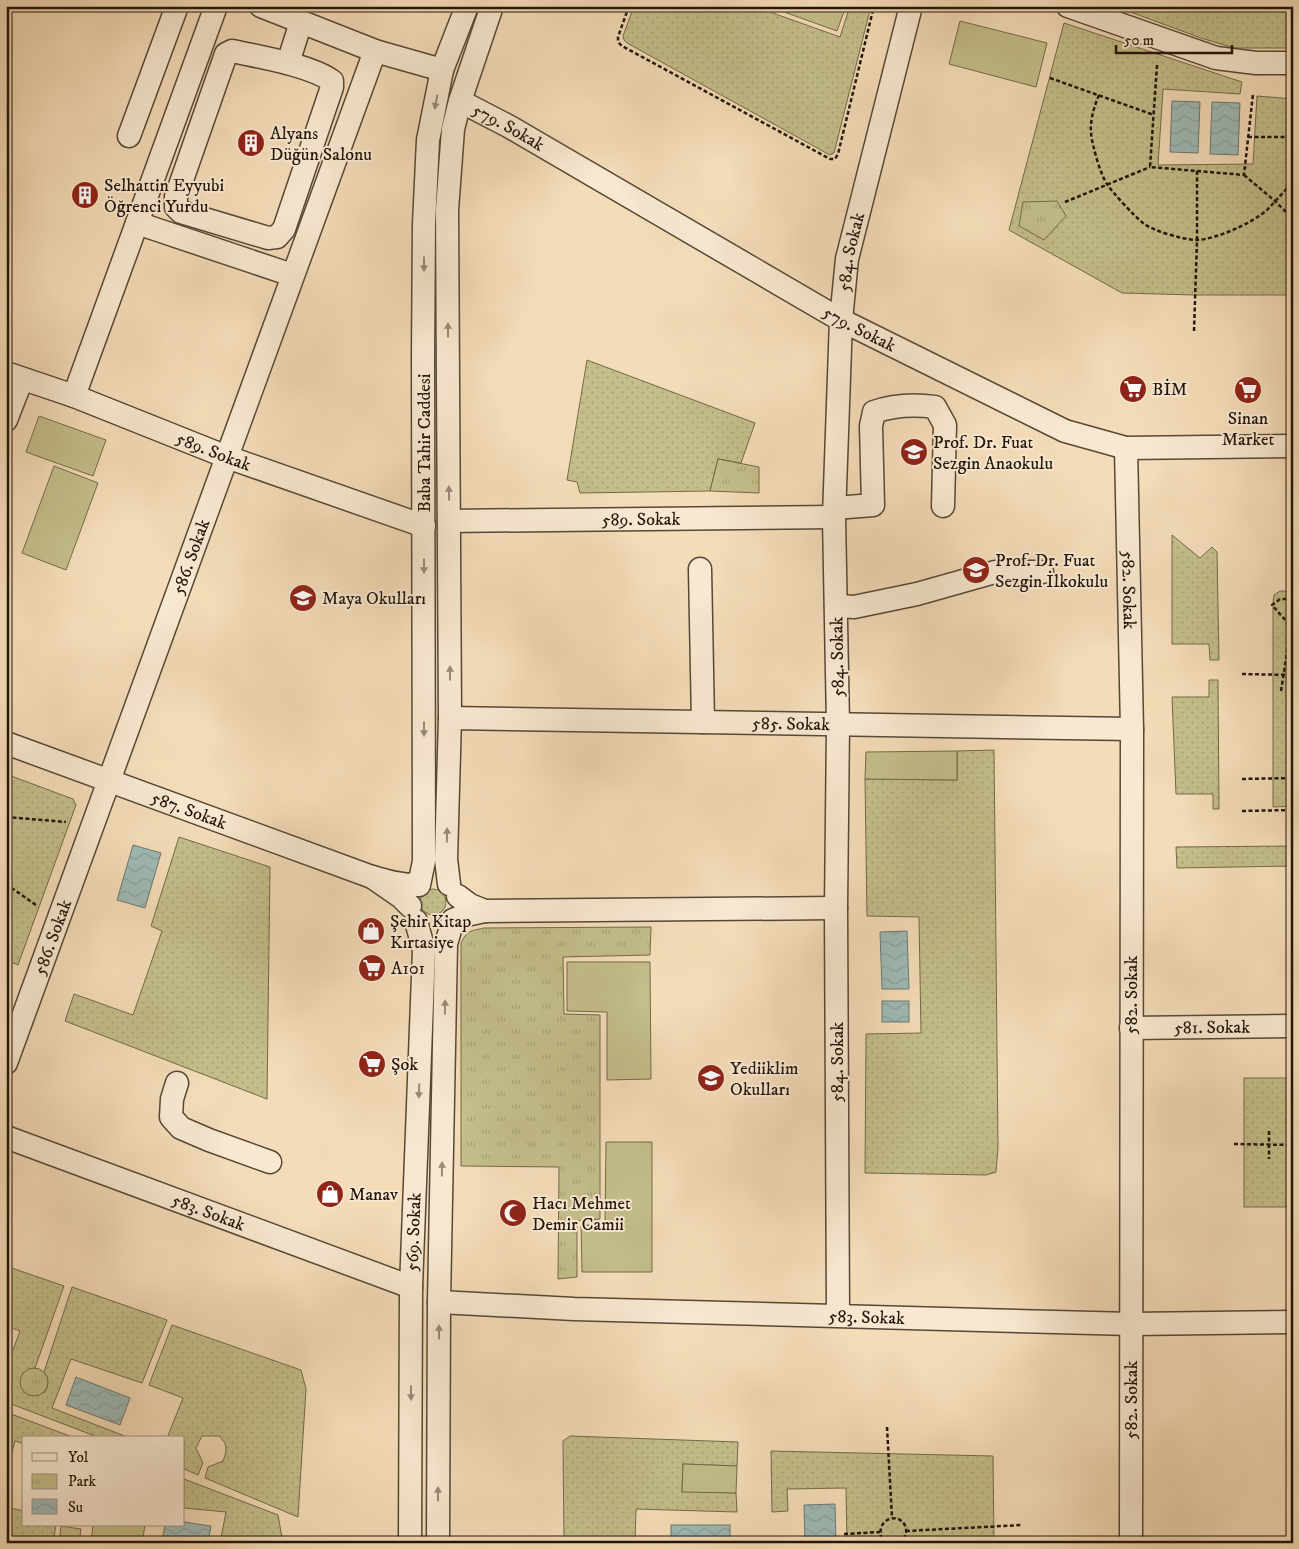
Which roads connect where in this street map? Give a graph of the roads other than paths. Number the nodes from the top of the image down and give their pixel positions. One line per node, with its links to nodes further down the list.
1 (177, 6): 14 (street)
2 (216, 6): 15 (street)
3 (261, 6): 8 (street)
4 (468, 6): 12 (street, Baba Tahir Caddesi)
5 (492, 6): 13 (street, Baba Tahir Caddesi)
6 (911, 6): 17 (street, 584. Sokak)
7 (1068, 6): 10 (street)
8 (300, 22): 9 (street); 11 (street)
9 (375, 51): 12 (street); 16 (street, 586. Sokak)
10 (1293, 63)
11 (288, 64): 11 (street)
12 (442, 70): 27 (street, Baba Tahir Caddesi, one-way to 27)
13 (460, 101): 17 (street, 579. Sokak); 26 (street, Baba Tahir Caddesi, one-way to 13)
14 (128, 136)
15 (137, 222): 16 (street); 19 (street)
16 (292, 275): 23 (street, 586. Sokak)
17 (841, 320): 22 (street, 579. Sokak); 25 (street, 584. Sokak)
18 (14, 376): 19 (street, 589. Sokak); 20 (street)
19 (74, 396): 23 (street, 589. Sokak)
20 (6, 420)
21 (1293, 446): 22 (street, 579. Sokak)
22 (1126, 448): 34 (street, 582. Sokak)
23 (227, 457): 27 (street, 589. Sokak); 36 (street, 586. Sokak)
24 (943, 506): 25 (street, 589. Sokak)
25 (835, 513): 26 (street, 589. Sokak); 30 (street, 584. Sokak)
26 (449, 522): 31 (street, Baba Tahir Caddesi, one-way to 26)
27 (424, 526): 38 (street, Baba Tahir Caddesi, one-way to 38)
28 (700, 568): 32 (street)
29 (1042, 572): 30 (street)
30 (836, 606): 33 (street, 584. Sokak)
31 (450, 718): 32 (street, 585. Sokak); 39 (street, Baba Tahir Caddesi, one-way to 31)
32 (703, 722): 33 (street, 585. Sokak)
33 (838, 724): 34 (street, 585. Sokak); 40 (street, 584. Sokak)
34 (1132, 729): 45 (street, 582. Sokak)
35 (6, 743): 36 (street, 587. Sokak)
36 (110, 781): 37 (street, 587. Sokak); 46 (street, 586. Sokak)
37 (372, 877): 38 (street); 42 (street)
38 (419, 885): 39 (street); 42 (street)
39 (453, 890): 41 (street); 43 (street)
40 (836, 908): 41 (street); 52 (street, 584. Sokak)
41 (485, 911): 43 (street)
42 (413, 913): 43 (street); 50 (street, 569. Sokak, one-way to 50)
43 (454, 920): 51 (street, one-way to 43)
44 (1293, 1026): 45 (street, 581. Sokak)
45 (1131, 1028): 54 (street, 582. Sokak)
46 (6, 1063)
47 (178, 1083): 49 (street)
48 (6, 1137): 50 (street, 583. Sokak)
49 (270, 1162)
50 (412, 1287): 55 (street, 569. Sokak, one-way to 55)
51 (439, 1302): 52 (street, 583. Sokak); 56 (street, one-way to 51)
52 (838, 1315): 54 (street, 583. Sokak)
53 (1293, 1322): 54 (street, 583. Sokak)
54 (1130, 1324): 57 (street, 582. Sokak)
55 (410, 1543)
56 (438, 1543)
57 (1131, 1543)

